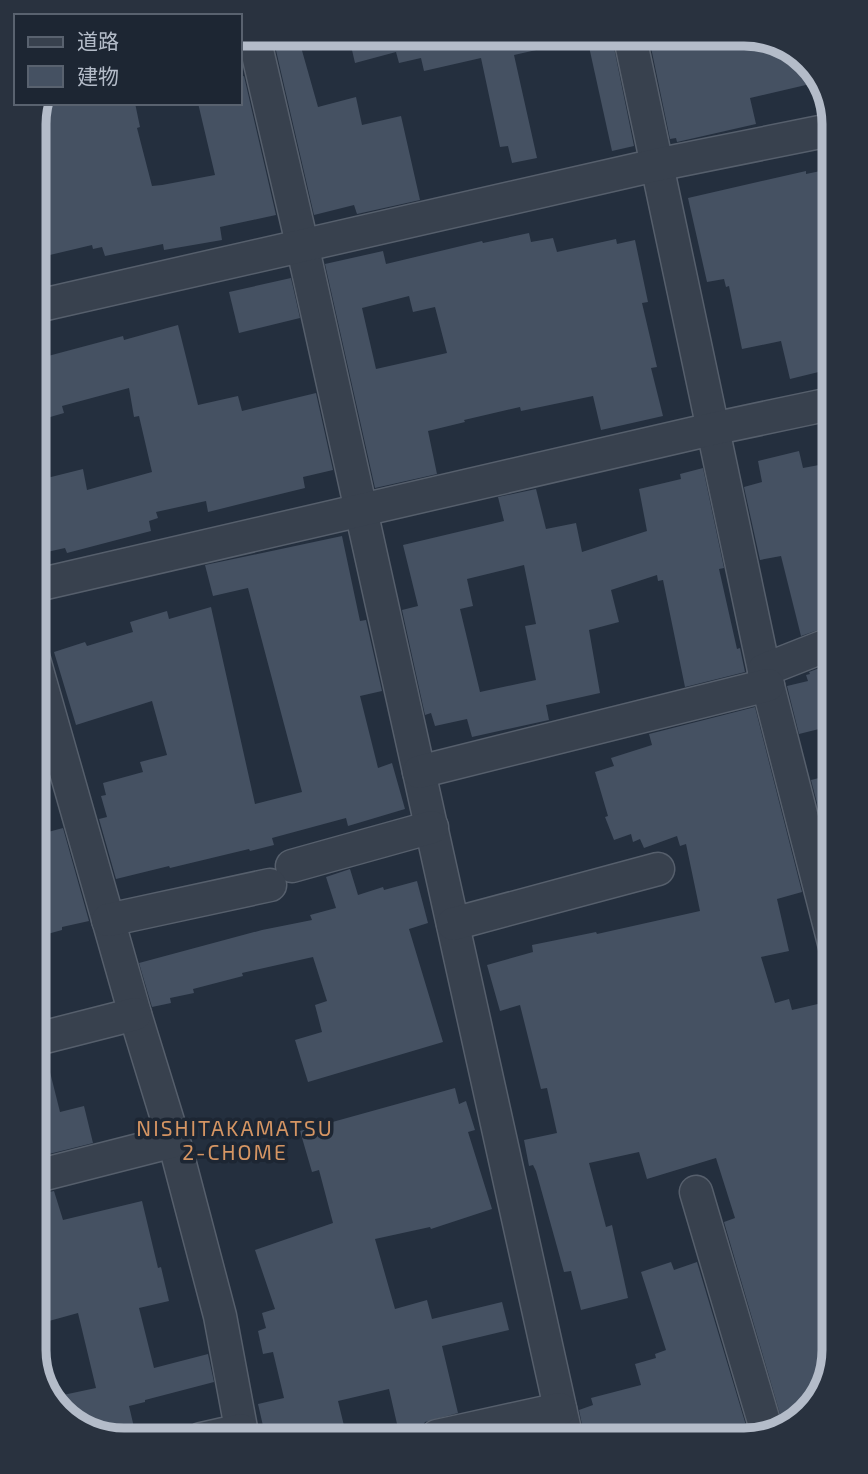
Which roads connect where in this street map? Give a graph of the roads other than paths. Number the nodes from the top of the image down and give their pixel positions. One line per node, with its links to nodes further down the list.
1 (256, 46): 5 (street)
2 (632, 46): 4 (street)
3 (822, 132): 4 (street)
4 (656, 165): 5 (street); 8 (street)
5 (302, 244): 6 (street); 9 (street)
6 (46, 304)
7 (822, 406): 8 (street)
8 (712, 429): 9 (street); 12 (street)
9 (361, 510): 10 (street); 14 (street)
10 (46, 583)
11 (822, 649): 12 (street)
12 (766, 678): 14 (street); 17 (street)
13 (46, 702): 18 (street)
14 (419, 772): 15 (street)
15 (432, 827): 18 (street); 19 (street)
16 (658, 869): 19 (street)
17 (822, 896)
18 (108, 920): 20 (street)
19 (453, 924): 25 (street)
20 (135, 1014): 21 (street); 22 (street)
21 (46, 1037)
22 (174, 1141): 23 (street); 27 (street)
23 (46, 1174)
24 (696, 1192): 26 (street)
25 (564, 1422): 28 (street)
26 (765, 1426)
27 (241, 1428)
28 (510, 1428)

